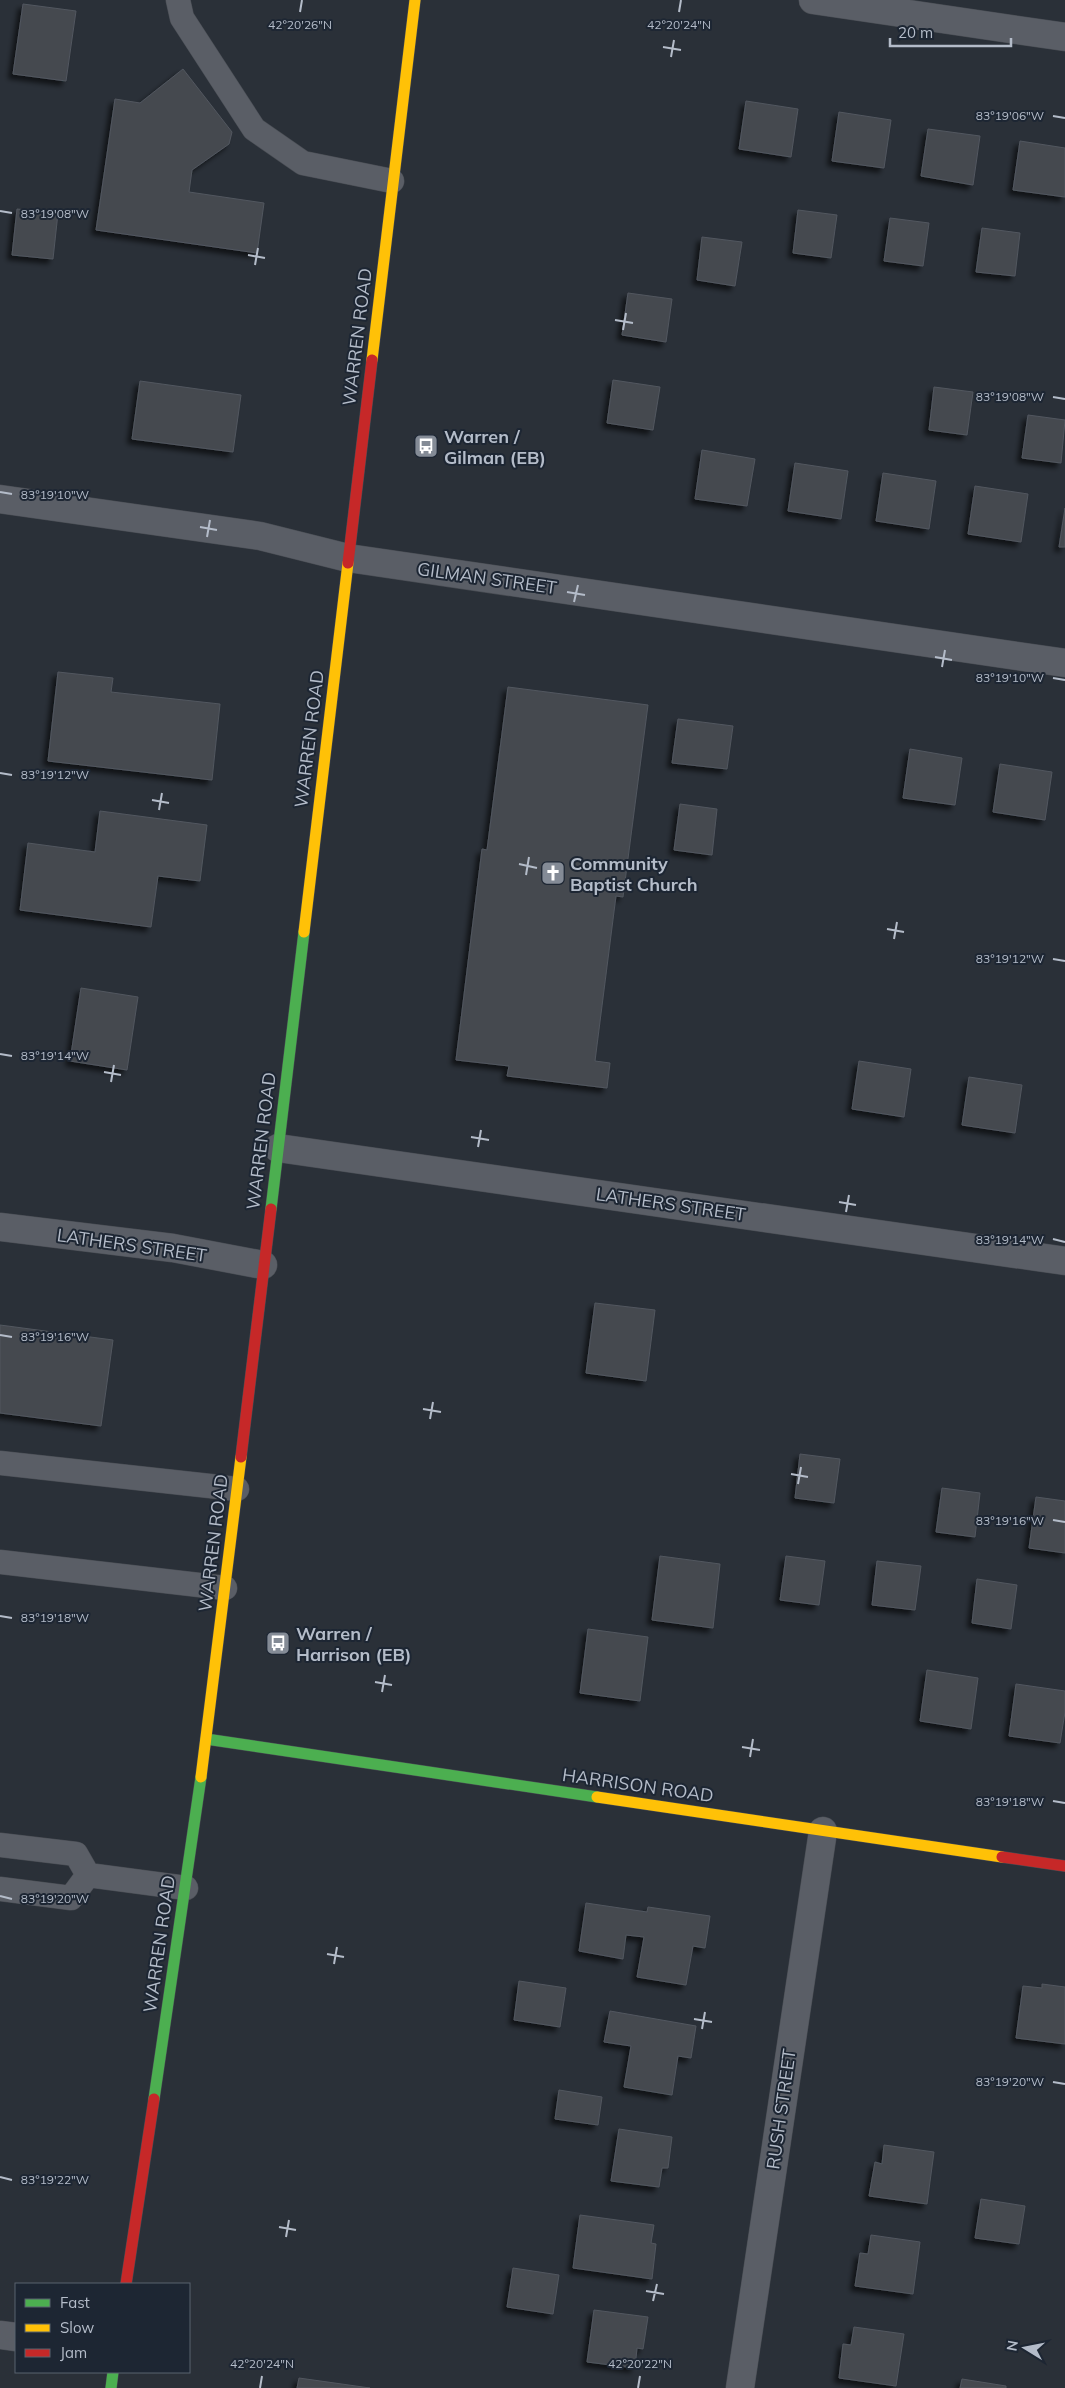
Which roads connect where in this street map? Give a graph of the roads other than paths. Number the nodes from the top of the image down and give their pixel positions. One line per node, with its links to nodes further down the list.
1 (178, 0): 5 (lane)
2 (415, 0): 5 (main road, WARREN ROAD)
3 (813, 0): 4 (street)
4 (1065, 37)
5 (392, 181): 7 (main road, WARREN ROAD)
6 (0, 499): 7 (street, GILMAN STREET)
7 (348, 558): 8 (street, GILMAN STREET); 9 (main road, WARREN ROAD)
8 (1065, 663)
9 (278, 1148): 11 (street, LATHERS STREET); 12 (main road, WARREN ROAD)
10 (0, 1227): 12 (street, LATHERS STREET)
11 (1065, 1261)
12 (263, 1265): 14 (main road, WARREN ROAD)
13 (0, 1463): 14 (lane)
14 (237, 1489): 16 (main road, WARREN ROAD)
15 (0, 1562): 16 (lane)
16 (226, 1588): 17 (main road, WARREN ROAD)
17 (206, 1740): 18 (main road, HARRISON ROAD); 22 (main road, WARREN ROAD)
18 (823, 1831): 20 (main road, HARRISON ROAD); 29 (street, RUSH STREET)
19 (0, 1845): 21 (lane)
20 (1065, 1866)
21 (88, 1875): 22 (lane); 23 (lane)
22 (186, 1888): 24 (main road, WARREN ROAD)
23 (0, 1889)
24 (126, 2283)
25 (0, 2335): 26 (street)
26 (15, 2337)
27 (113, 2373): 28 (main road)
28 (111, 2388)
29 (740, 2388)

